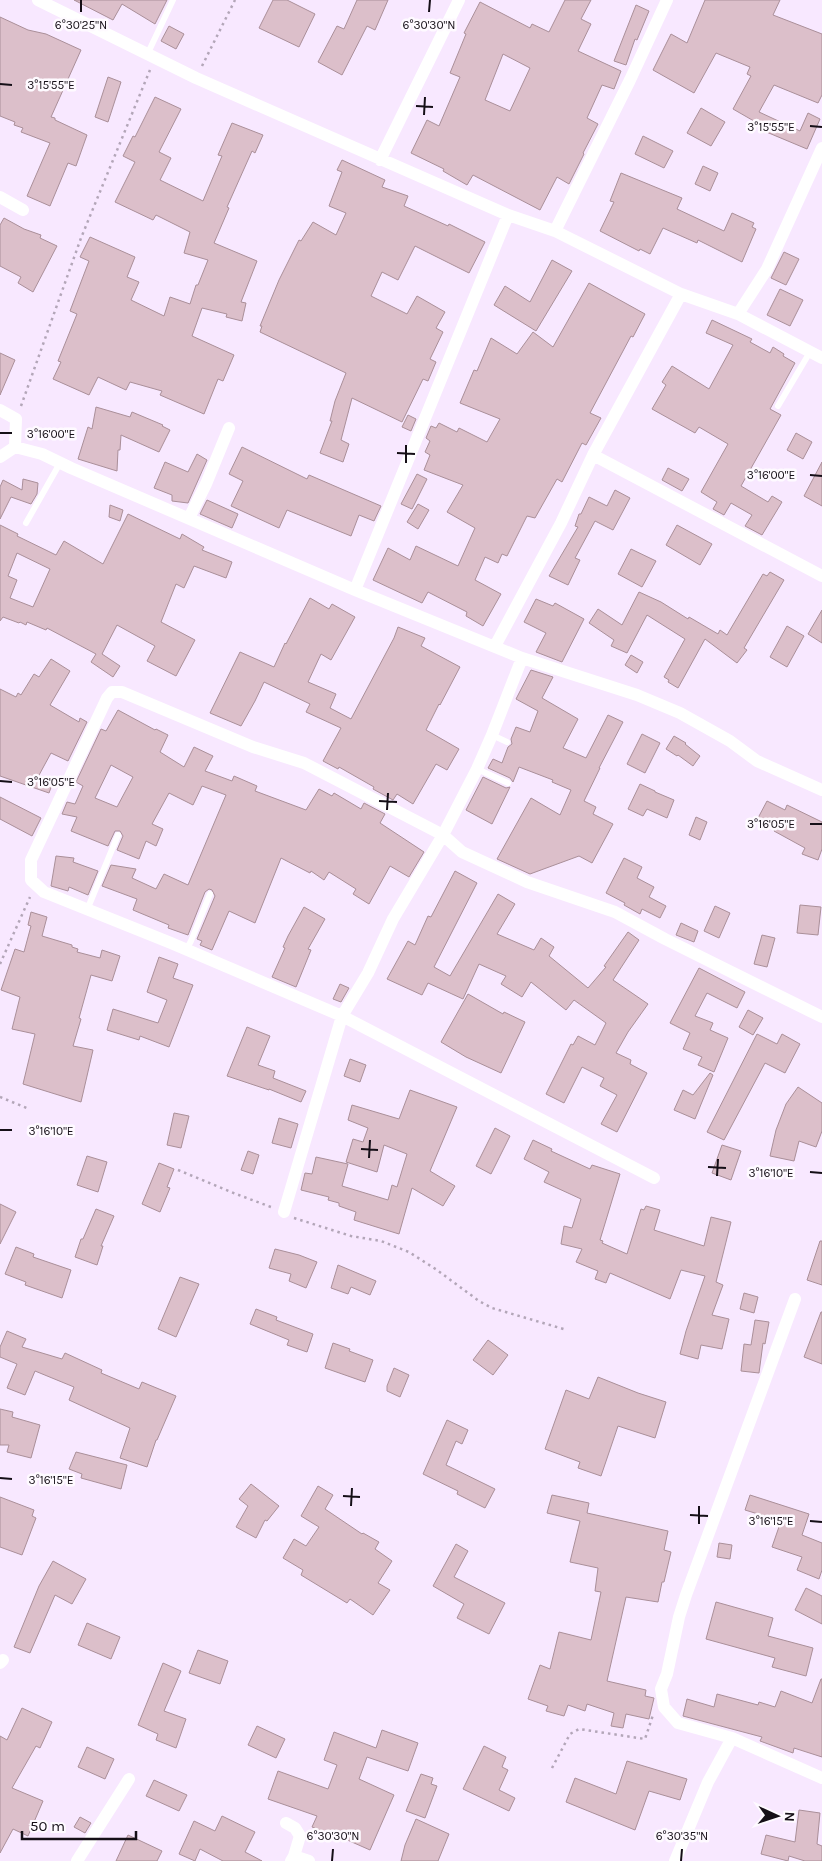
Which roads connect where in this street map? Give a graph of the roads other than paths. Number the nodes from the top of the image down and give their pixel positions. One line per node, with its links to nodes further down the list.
1 (38, 0): 5 (street)
2 (173, 0): 5 (lane)
3 (459, 0): 7 (street)
4 (667, 0): 11 (street)
5 (151, 56): 7 (street)
6 (822, 148): 13 (street)
7 (380, 160): 10 (street)
8 (0, 197): 9 (street)
9 (23, 210)
10 (508, 215): 11 (street); 26 (street)
11 (555, 231): 12 (street)
12 (681, 294): 13 (street); 20 (street)
13 (738, 314): 14 (street)
14 (810, 352): 15 (street); 16 (lane)
15 (822, 358)
16 (778, 406)
17 (0, 410): 19 (street)
18 (229, 428): 23 (street)
19 (15, 447): 21 (street); 22 (street)
20 (593, 455): 25 (street); 27 (street)
21 (0, 457)
22 (60, 463): 23 (street); 24 (lane)
23 (190, 518): 26 (street)
24 (26, 523)
25 (822, 576)
26 (355, 590): 27 (street)
27 (495, 646): 28 (street)
28 (522, 658): 29 (street); 33 (street)
29 (492, 735): 30 (lane); 31 (street)
30 (507, 742)
31 (477, 769): 32 (lane); 35 (street)
32 (508, 783)
33 (822, 790)
34 (118, 835): 37 (lane)
35 (443, 835): 37 (street); 39 (street); 40 (street)
36 (210, 894): 38 (lane)
37 (87, 910): 38 (street)
38 (186, 950): 39 (street)
39 (342, 1016): 41 (street); 42 (street)
40 (822, 1017)
41 (654, 1178)
42 (284, 1212)
43 (795, 1299): 44 (street)
44 (732, 1738): 45 (street); 51 (street)
45 (822, 1778)
46 (129, 1779): 49 (street)
47 (286, 1823): 48 (street)
48 (293, 1858): 50 (street)
49 (77, 1861)
50 (309, 1861)
51 (675, 1861)

